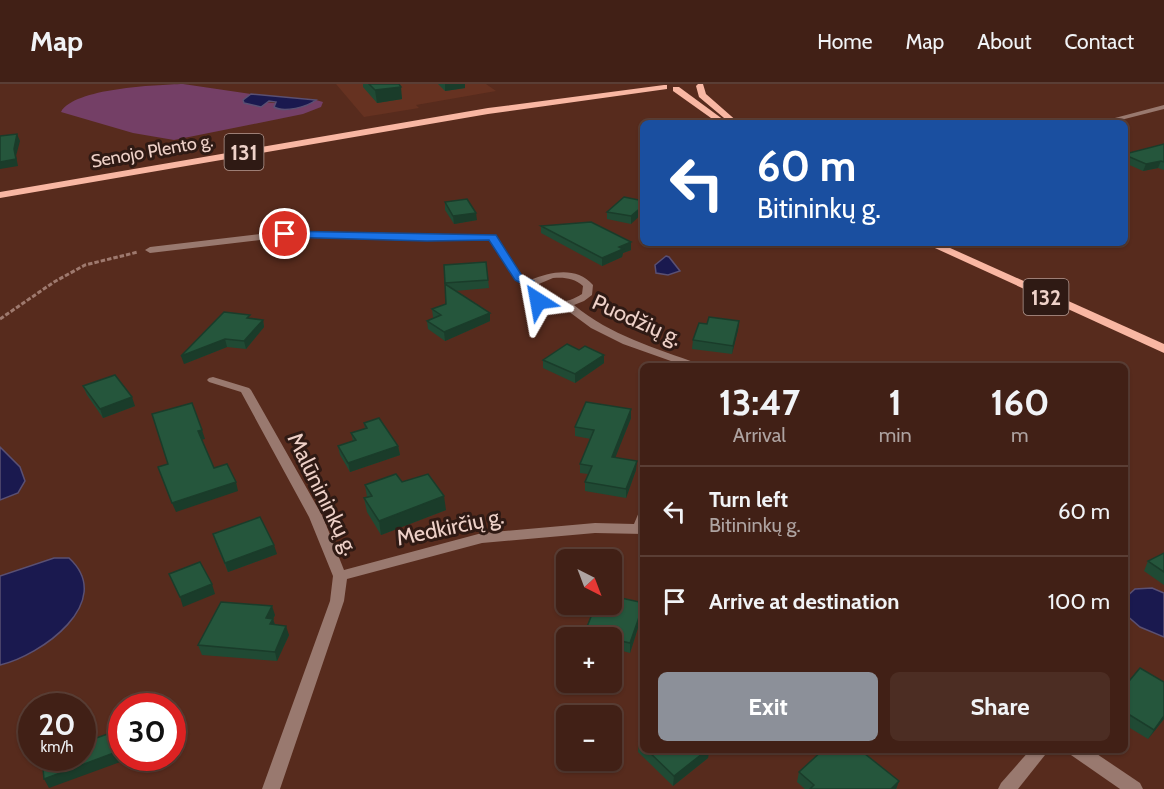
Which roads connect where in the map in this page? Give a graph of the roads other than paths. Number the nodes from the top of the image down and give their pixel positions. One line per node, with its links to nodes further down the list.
1 (639, 84): 6 (main road, Senojo Plento g.)
2 (661, 85): 4 (main road, Senojo Plento g.); 6 (main road, Senojo Plento g.)
3 (701, 85): 4 (main road); 8 (main road)
4 (676, 89): 7 (main road)
5 (1164, 107): 9 (street)
6 (488, 111): 10 (main road, Senojo Plento g. / 131)
7 (720, 120)
8 (731, 120)
9 (1112, 120)
10 (0, 195)
11 (937, 246): 15 (main road, 132)
12 (150, 250): 13 (street)
13 (530, 284): 14 (street); 14 (street)
14 (566, 304): 16 (street, Puodžių g.)
15 (1164, 349)
16 (687, 363)
17 (213, 380): 19 (street, Malūnininkų g.)
18 (640, 529): 19 (street, Medkirčių g.)
19 (340, 576): 22 (street, Malūnininkų g.)
20 (1038, 753): 23 (street)
21 (1081, 753): 24 (street)
22 (271, 789)
23 (1007, 789)
24 (1134, 789)

